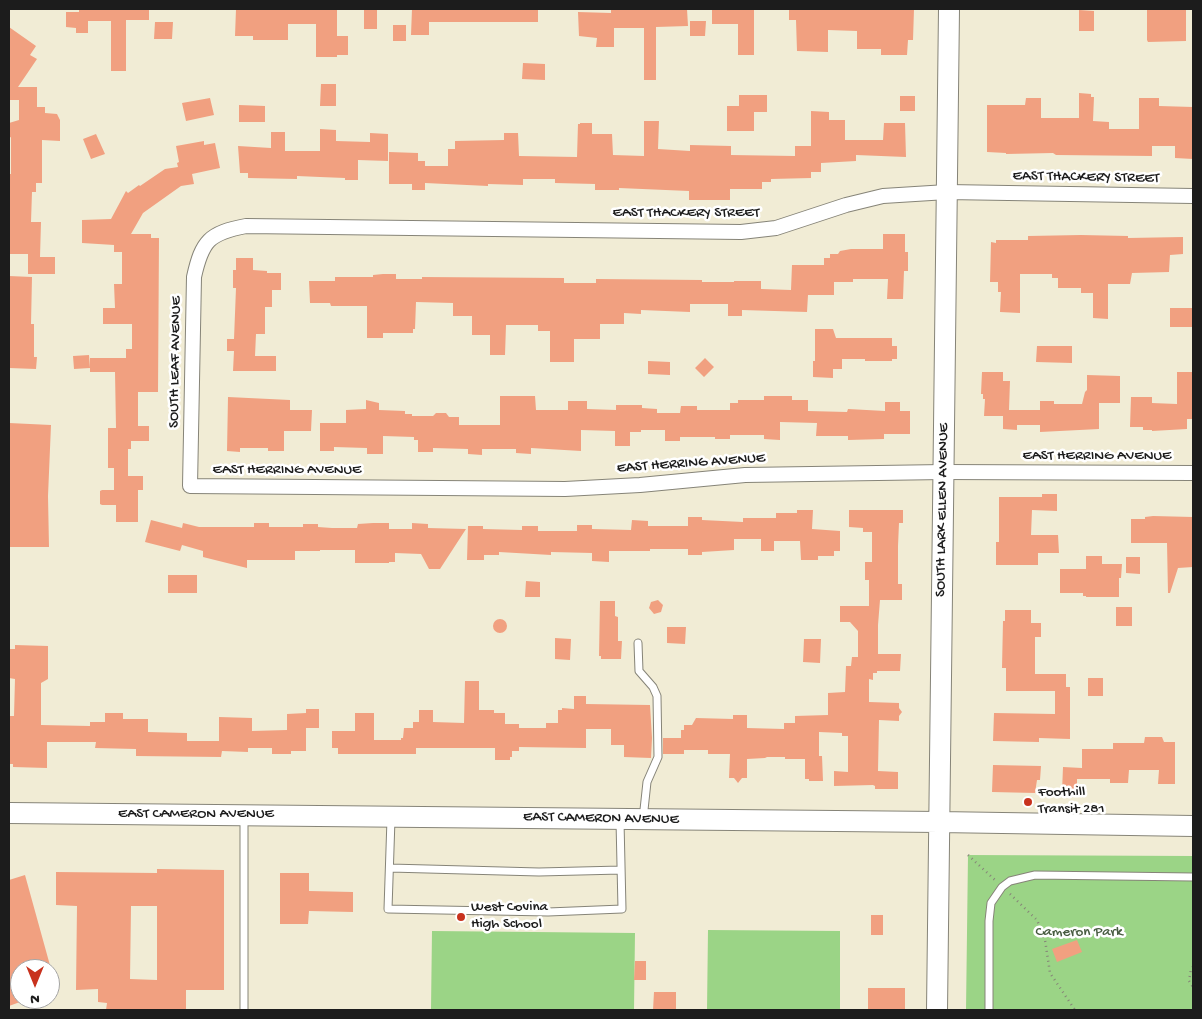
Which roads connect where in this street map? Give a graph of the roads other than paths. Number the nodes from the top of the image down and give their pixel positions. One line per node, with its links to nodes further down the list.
1 (949, 9): 2 (main road, SOUTH LARK ELLEN AVENUE)
2 (947, 192): 3 (street, EAST THACKERY STREET); 4 (street, EAST THACKERY STREET); 5 (main road, SOUTH LARK ELLEN AVENUE)
3 (1193, 196)
4 (207, 241): 7 (street, SOUTH LEAF AVENUE)
5 (944, 472): 6 (street, EAST HERRING AVENUE); 7 (street, EAST HERRING AVENUE); 14 (main road, SOUTH LARK ELLEN AVENUE)
6 (1193, 473)
7 (190, 486)
8 (638, 643): 13 (lane)
9 (244, 815): 10 (main road, EAST CAMERON AVENUE); 11 (main road, EAST CAMERON AVENUE); 19 (lane)
10 (10, 816)
11 (391, 817): 12 (main road, EAST CAMERON AVENUE); 16 (lane)
12 (620, 819): 13 (main road, EAST CAMERON AVENUE); 17 (lane)
13 (643, 819): 14 (main road, EAST CAMERON AVENUE)
14 (939, 822): 15 (main road, EAST CAMERON AVENUE); 20 (main road, SOUTH LARK ELLEN AVENUE)
15 (1193, 826)
16 (390, 868): 17 (lane); 17 (lane)
17 (621, 870)
18 (1193, 877): 21 (lane)
19 (244, 1010)
20 (937, 1010)
21 (989, 1010)

